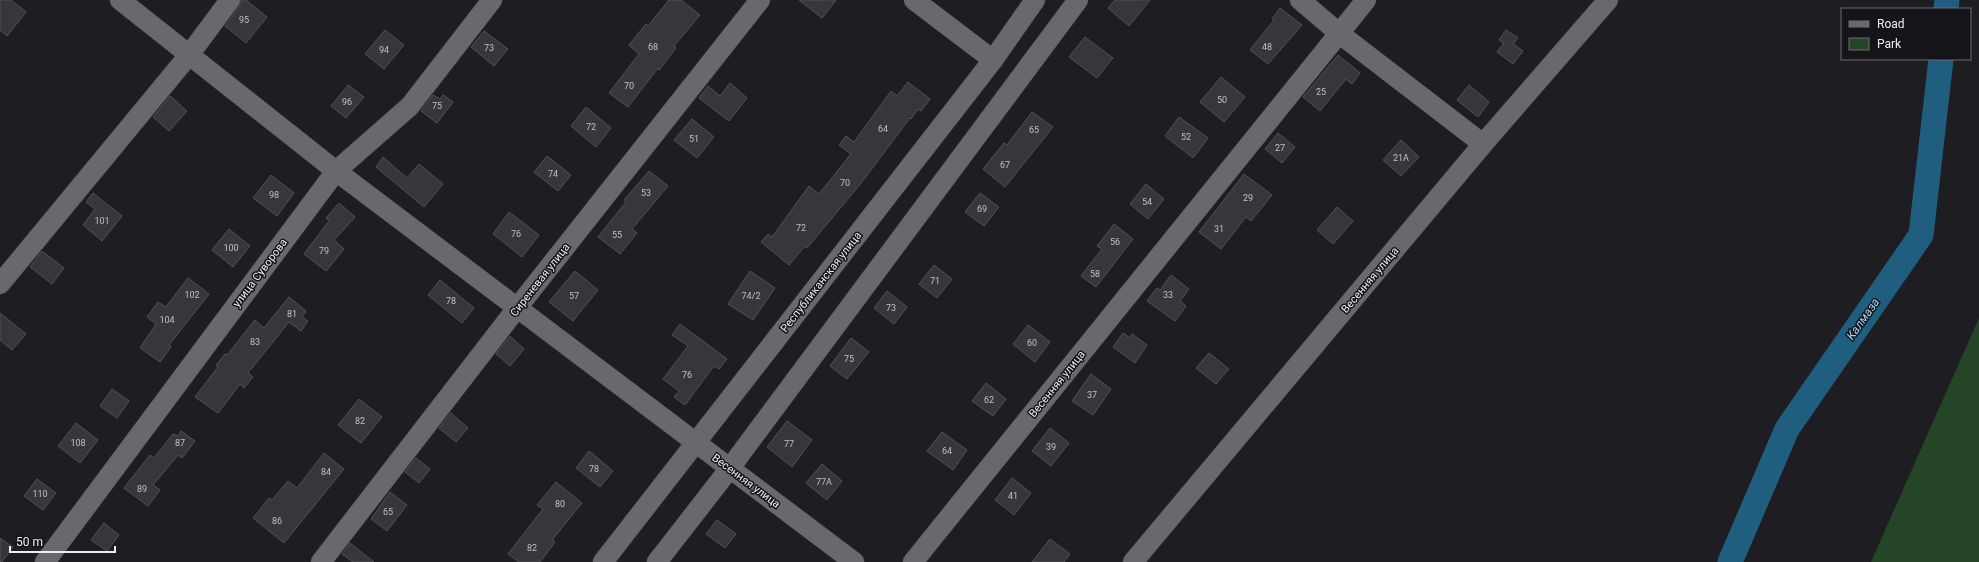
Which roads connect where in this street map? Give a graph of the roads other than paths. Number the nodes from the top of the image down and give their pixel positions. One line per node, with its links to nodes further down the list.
1 (120, 0): 12 (street, Весенняя улица)
2 (230, 0): 12 (street)
3 (492, 0): 15 (street, улица Суворова)
4 (760, 0): 17 (street, Сиреневая улица)
5 (914, 0): 13 (street)
6 (1036, 0): 13 (street, Республиканская улица)
7 (1078, 0): 19 (street)
8 (1300, 0): 11 (street)
9 (1366, 0): 11 (street, Весенняя улица)
10 (1608, 0): 14 (street, Весенняя улица)
11 (1340, 34): 14 (street); 25 (street, Весенняя улица)
12 (189, 55): 15 (street, Весенняя улица); 16 (street)
13 (993, 60): 18 (street, Республиканская улица)
14 (1483, 144): 26 (street, Весенняя улица)
15 (336, 171): 17 (street, Весенняя улица); 20 (street, улица Суворова)
16 (0, 284)
17 (517, 308): 18 (street, Весенняя улица); 21 (street, Сиреневая улица)
18 (695, 443): 19 (street, Весенняя улица); 22 (street, Республиканская улица)
19 (730, 468): 23 (street); 24 (street, Весенняя улица)
20 (45, 562)
21 (321, 562)
22 (603, 562)
23 (658, 562)
24 (854, 562)
25 (913, 562)
26 (1133, 562)

